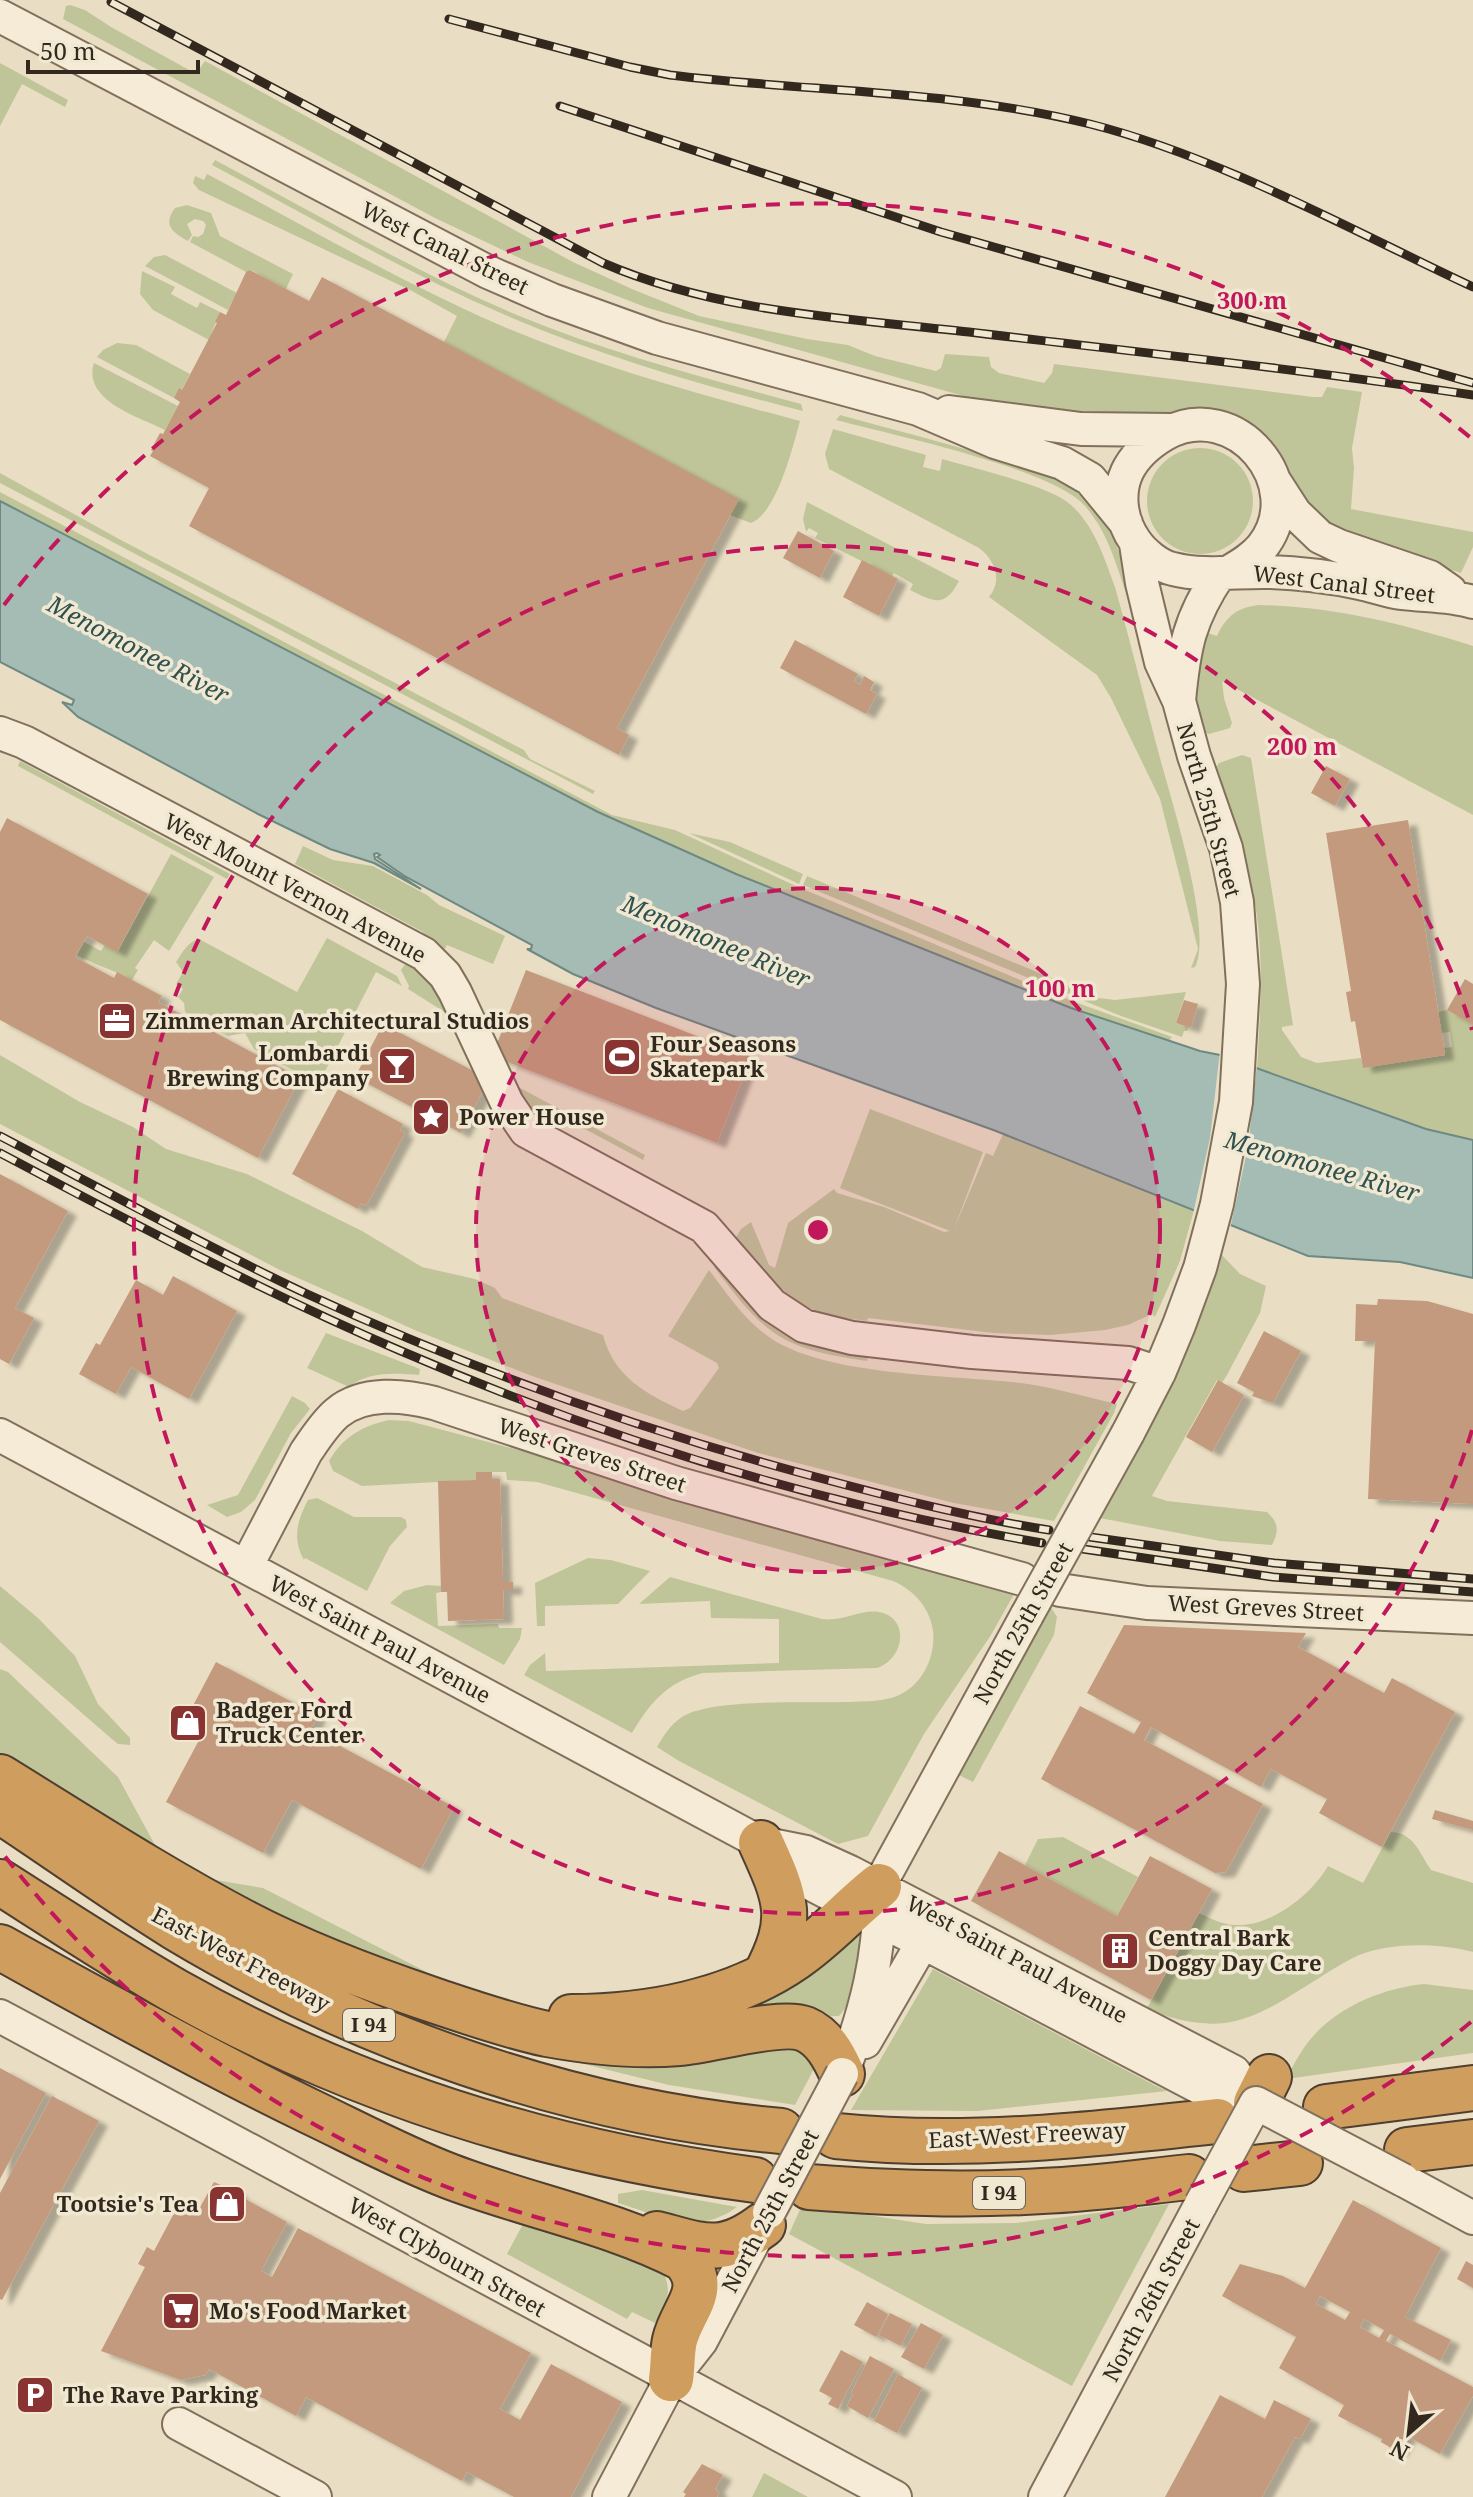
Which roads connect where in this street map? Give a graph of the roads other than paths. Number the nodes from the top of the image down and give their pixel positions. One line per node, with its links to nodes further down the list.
1 (0, 16): 2 (street, West Canal Street)
2 (918, 409): 3 (street, West Canal Street); 5 (street, West Canal Street)
3 (1172, 430): 4 (street); 5 (street)
4 (1272, 477): 6 (street); 7 (street, West Canal Street)
5 (1131, 534): 6 (street); 8 (street, North 25th Street)
6 (1224, 573): 7 (street, West Canal Street); 8 (street, North 25th Street)
7 (1466, 600)
8 (1179, 701): 10 (street, North 25th Street)
9 (0, 733): 10 (street, West Mount Vernon Avenue)
10 (1159, 1373): 20 (street, North 25th Street, bridge)
11 (0, 1435): 12 (street, West Saint Paul Avenue)
12 (246, 1567): 13 (street, West Greves Street); 18 (street, West Saint Paul Avenue)
13 (1022, 1579)
14 (1060, 1590): 15 (street, West Greves Street)
15 (1473, 1618)
16 (0, 1777): 24 (highway)
17 (0, 1811): 31 (highway, East-West Freeway / I 94)
18 (761, 1843): 20 (street, West Saint Paul Avenue); 23 (highway)
19 (0, 1882): 39 (highway, I 94)
20 (871, 1904): 21 (street, West Saint Paul Avenue); 23 (highway); 26 (street, North 25th Street); 27 (street, West Saint Paul Avenue)
21 (923, 1942): 26 (street); 29 (street, West Saint Paul Avenue)
22 (0, 1947): 41 (highway)
23 (765, 1976): 24 (highway)
24 (433, 2000): 26 (highway)
25 (0, 2016): 42 (street, West Clybourn Street)
26 (842, 2074): 39 (street, North 25th Street, bridge)
27 (1255, 2087): 29 (street, West Saint Paul Avenue); 35 (street, West Saint Paul Avenue, bridge); 38 (street, North 26th Street, bridge)
28 (1473, 2088): 30 (highway)
29 (1207, 2104): 32 (highway, East-West Freeway)
30 (1326, 2107)
31 (781, 2131)
32 (836, 2136)
33 (1473, 2142): 35 (highway)
34 (1300, 2163): 36 (highway)
35 (1405, 2165): 40 (street, West Saint Paul Avenue)
36 (1244, 2169)
37 (809, 2187): 38 (highway, I 94)
38 (1195, 2190): 47 (street, North 26th Street)
39 (762, 2205): 41 (highway); 42 (street, North 25th Street)
40 (1473, 2218)
41 (588, 2221): 42 (highway)
42 (671, 2379): 45 (street, North 25th Street); 46 (street, West Clybourn Street)
43 (179, 2424): 44 (street)
44 (315, 2497)
45 (609, 2497)
46 (895, 2497)
47 (1045, 2497)

